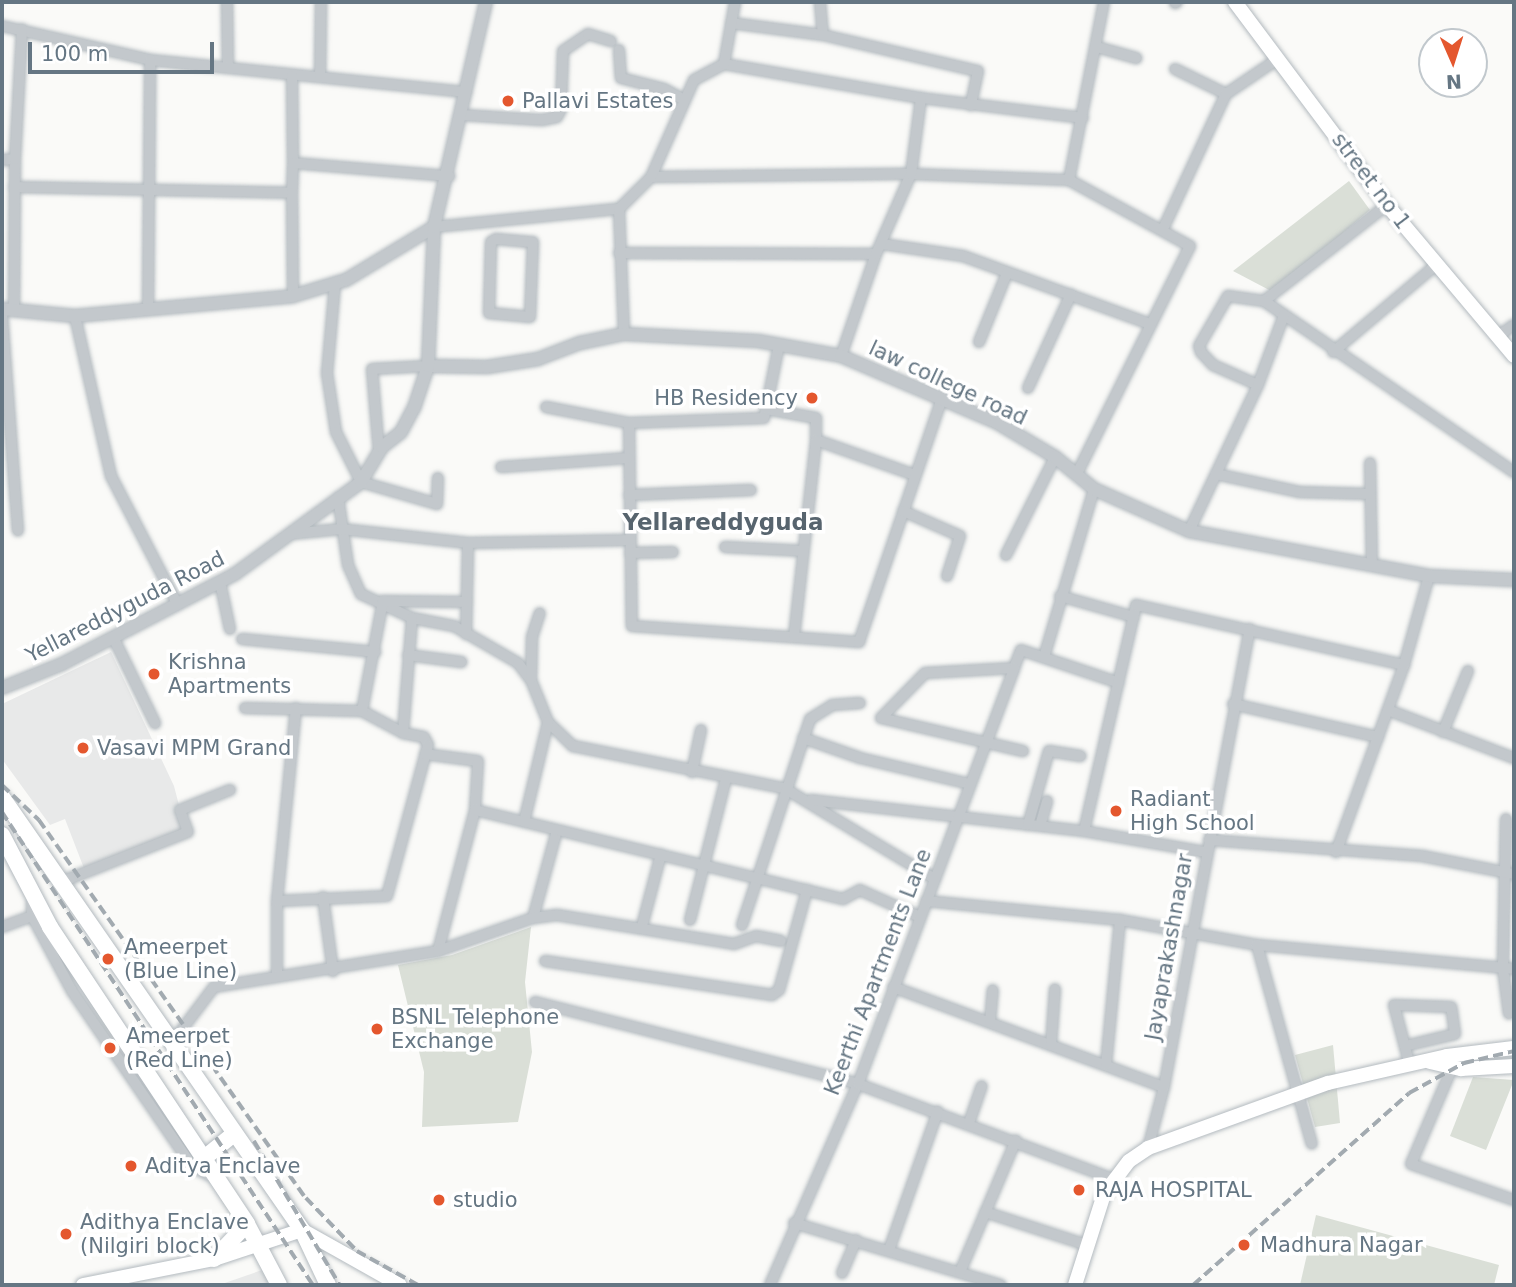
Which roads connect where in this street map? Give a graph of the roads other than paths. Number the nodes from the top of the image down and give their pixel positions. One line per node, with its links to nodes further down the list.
1 (228, 2): 19 (street)
2 (321, 2): 22 (street)
3 (486, 2): 23 (street, Yellareddyguda Road)
4 (735, 2): 8 (street)
5 (820, 2): 11 (street)
6 (1104, 2): 13 (street)
7 (1235, 2): 16 (main road, street no 1)
8 (731, 23): 11 (street); 18 (street)
9 (2, 26): 10 (street)
10 (22, 29): 17 (street); 30 (street)
11 (823, 35): 27 (street)
12 (611, 41): 28 (street)
13 (1097, 47): 15 (street); 29 (street)
14 (619, 50): 26 (street)
15 (1136, 58)
16 (1279, 58): 24 (street); 40 (main road, street no 1)
17 (150, 60): 19 (street); 38 (street)
18 (724, 64): 25 (street); 26 (street)
19 (228, 65): 21 (street)
20 (1175, 69): 24 (street)
21 (292, 76): 22 (street); 32 (street)
22 (320, 76): 23 (street)
23 (466, 92): 28 (street, Yellareddyguda Road)
24 (1226, 94): 45 (street)
25 (921, 98): 27 (street); 33 (street)
26 (683, 99): 35 (street)
27 (971, 105): 29 (street)
28 (462, 115): 34 (street, Yellareddyguda Road)
29 (1083, 118): 36 (street)
30 (15, 159): 31 (street); 37 (street)
31 (2, 160)
32 (293, 163): 34 (street); 39 (street)
33 (911, 174): 35 (street); 36 (street); 48 (street)
34 (449, 176): 44 (street, Yellareddyguda Road)
35 (651, 177): 41 (street)
36 (1069, 180): 45 (street)
37 (14, 187): 38 (street); 58 (street)
38 (147, 189): 39 (street); 57 (street)
39 (292, 193): 55 (street)
40 (1387, 205): 51 (main road, street no 1); 56 (street)
41 (619, 209): 42 (street); 49 (street)
42 (519, 220): 43 (street); 47 (street)
43 (498, 222): 44 (street); 46 (street)
44 (434, 227): 53 (street); 70 (street, Yellareddyguda Road)
45 (1163, 229): 61 (street)
46 (499, 239): 47 (street); 47 (street)
47 (519, 240)
48 (882, 244): 50 (street); 52 (street)
49 (619, 253): 50 (street); 63 (street)
50 (876, 254): 68 (street)
51 (1437, 264): 64 (main road, street no 1); 67 (street)
52 (1007, 273): 54 (street); 65 (street)
53 (335, 284): 55 (street); 88 (street)
54 (1071, 294): 61 (street); 72 (street)
55 (293, 296): 57 (street)
56 (1264, 301): 59 (street); 71 (street)
57 (148, 309): 60 (street)
58 (6, 311): 60 (street); 96 (street)
59 (1284, 315): 67 (street); 71 (street)
60 (75, 316): 114 (street)
61 (1150, 324): 84 (street)
62 (1514, 325): 64 (street)
63 (624, 334): 66 (street, law college road); 70 (street, law college road)
64 (1499, 337): 69 (main road, street no 1)
65 (979, 342)
66 (779, 345): 68 (street, law college road); 75 (street)
67 (1333, 352): 83 (street)
68 (841, 356): 73 (street, law college road)
69 (1514, 356)
70 (428, 366): 78 (street, Yellareddyguda Road); 78 (street)
71 (1258, 385): 85 (street)
72 (1028, 388)
73 (942, 398): 79 (street, law college road); 86 (street)
74 (546, 407): 76 (street)
75 (766, 409): 76 (street); 77 (street)
76 (629, 422): 80 (street)
77 (816, 440): 86 (street); 102 (street)
78 (379, 452): 88 (street, Yellareddyguda Road)
79 (1055, 457): 84 (street, law college road); 105 (street)
80 (628, 458): 82 (street); 92 (street)
81 (1370, 463): 91 (street)
82 (501, 467)
83 (1514, 472)
84 (1077, 474): 89 (street, law college road)
85 (1216, 474): 91 (street); 97 (street)
86 (915, 475): 94 (street)
87 (438, 478): 88 (street)
88 (361, 482): 93 (street, Yellareddyguda Road)
89 (1094, 488): 97 (street, law college road); 111 (street)
90 (751, 490): 92 (street)
91 (1370, 494): 106 (street)
92 (629, 495): 99 (street)
93 (338, 497): 95 (street); 98 (street, Yellareddyguda Road)
94 (903, 511): 107 (street); 121 (street)
95 (341, 529): 98 (street); 100 (street); 112 (street)
96 (18, 530)
97 (1189, 531): 106 (street, law college road)
98 (283, 535): 110 (street, Yellareddyguda Road)
99 (630, 540): 100 (street); 104 (street)
100 (468, 543): 113 (street)
101 (725, 547): 102 (street)
102 (803, 551): 121 (street)
103 (673, 552): 104 (street)
104 (630, 553): 121 (street)
105 (1006, 555)
106 (1372, 565): 108 (street, law college road)
107 (947, 576)
108 (1429, 576): 109 (street, law college road); 128 (street)
109 (1514, 580)
110 (220, 582): 114 (street, Yellareddyguda Road); 118 (street)
111 (1060, 596): 116 (street); 126 (street)
112 (383, 601): 113 (street); 117 (street); 124 (street)
113 (467, 601): 120 (street)
114 (178, 605): 122 (street, Yellareddyguda Road)
115 (540, 613): 131 (street)
116 (1133, 617): 119 (street); 132 (street)
117 (412, 618): 120 (street); 125 (street)
118 (230, 629)
119 (1250, 629): 128 (street); 135 (street, Jayaprakashnagar)
120 (466, 634): 131 (street)
121 (794, 636)
122 (113, 637): 133 (street, Yellareddyguda Road); 141 (street)
123 (242, 639): 124 (street)
124 (375, 652): 139 (street)
125 (408, 655): 127 (street); 144 (street)
126 (1044, 657): 129 (street); 132 (street)
127 (462, 662)
128 (1404, 665): 138 (street)
129 (1014, 668): 147 (street, Keerthi Apartments Lane); 147 (street)
130 (1468, 671): 143 (street)
131 (531, 680): 140 (street)
132 (1119, 683): 167 (street)
133 (2, 688)
134 (860, 703): 146 (street)
135 (1233, 704): 145 (street); 169 (street, Jayaprakashnagar)
136 (245, 708): 137 (street)
137 (296, 708): 139 (street); 181 (street)
138 (1388, 710): 143 (street); 145 (street)
139 (362, 711): 144 (street)
140 (548, 722): 152 (street); 163 (street)
141 (155, 723)
142 (701, 730): 152 (street)
143 (1443, 732): 151 (street)
144 (403, 733): 149 (street)
145 (1378, 737): 171 (street)
146 (803, 738): 154 (street); 155 (street)
147 (985, 741): 148 (street); 154 (street, Keerthi Apartments Lane)
148 (1023, 751)
149 (425, 754): 160 (street); 180 (street)
150 (1081, 756): 159 (street)
151 (1514, 758)
152 (692, 772): 153 (street)
153 (726, 779): 155 (street); 173 (street)
154 (970, 784): 161 (street, Keerthi Apartments Lane)
155 (784, 789): 158 (street); 175 (street)
156 (230, 790): 177 (street)
157 (2, 797): 177 (highway)
158 (807, 800): 161 (street); 176 (street)
159 (1033, 805): 164 (street); 165 (street)
160 (475, 810): 163 (street); 194 (street)
161 (957, 817): 164 (street); 176 (street, Keerthi Apartments Lane)
162 (1506, 819): 174 (street)
163 (524, 822): 166 (street)
164 (1028, 825): 165 (street)
165 (1040, 826): 167 (street)
166 (557, 830): 172 (street); 185 (street)
167 (1084, 831): 170 (street)
168 (2, 835): 179 (highway)
169 (1209, 840): 170 (street, Jayaprakashnagar); 171 (street)
170 (1206, 852): 191 (street, Jayaprakashnagar)
171 (1336, 852): 174 (street)
172 (662, 855): 173 (street); 189 (street)
173 (705, 866): 175 (street); 186 (street)
174 (1509, 873): 196 (street)
175 (756, 878): 178 (street); 188 (street)
176 (935, 879): 182 (street, Keerthi Apartments Lane)
177 (61, 883): 205 (highway)
178 (807, 890): 184 (street); 195 (street)
179 (32, 892): 183 (street); 224 (highway)
180 (323, 897): 181 (street); 197 (street)
181 (277, 901): 198 (street)
182 (926, 901): 184 (street, Keerthi Apartments Lane); 187 (street)
183 (32, 916): 190 (street); 225 (street)
184 (920, 917): 199 (street, Keerthi Apartments Lane)
185 (533, 918): 189 (street); 194 (street)
186 (690, 920)
187 (1120, 920): 191 (street); 210 (street)
188 (742, 925)
189 (642, 926): 192 (street)
190 (2, 927)
191 (1191, 931): 193 (street); 216 (street, Jayaprakashnagar)
192 (780, 941)
193 (1257, 945): 196 (street); 217 (street)
194 (438, 951): 197 (street)
195 (545, 961)
196 (1509, 969): 203 (street)
197 (333, 971): 198 (street)
198 (277, 976): 205 (street)
199 (893, 987): 204 (street); 214 (street, Keerthi Apartments Lane)
200 (1055, 989): 206 (street)
201 (993, 990): 204 (street)
202 (535, 1002): 214 (street)
203 (1509, 1014)
204 (989, 1022): 206 (street)
205 (171, 1044): 220 (highway)
206 (1051, 1045): 210 (street)
207 (1405, 1046): 207 (street); 211 (street)
208 (1514, 1048): 209 (main road)
209 (1430, 1062): 211 (main road); 213 (main road)
210 (1106, 1065): 216 (street)
211 (1410, 1066): 217 (main road)
212 (1514, 1066): 213 (main road)
213 (1452, 1068): 227 (street)
214 (858, 1084): 218 (street); 229 (street, Keerthi Apartments Lane)
215 (982, 1086): 219 (street)
216 (1164, 1087): 223 (street, Jayaprakashnagar)
217 (1301, 1093): 222 (street); 223 (main road)
218 (938, 1111): 219 (street); 235 (street)
219 (969, 1122): 221 (street)
220 (234, 1134): 224 (highway); 231 (highway)
221 (1016, 1140): 226 (street); 228 (street)
222 (1312, 1144)
223 (1148, 1148): 226 (main road)
224 (203, 1159): 225 (highway)
225 (217, 1179): 230 (highway)
226 (1112, 1179): 234 (main road)
227 (1514, 1200)
228 (985, 1212): 234 (street); 237 (street)
229 (794, 1223): 232 (street); 243 (street, Keerthi Apartments Lane)
230 (247, 1224): 233 (highway); 236 (highway)
231 (302, 1230): 233 (main road); 241 (highway); 242 (main road)
232 (856, 1240): 235 (street); 238 (street)
233 (256, 1242): 236 (main road); 240 (highway)
234 (1087, 1245): 245 (main road)
235 (889, 1250): 237 (street)
236 (215, 1259): 239 (main road)
237 (960, 1272): 244 (street)
238 (842, 1273)
239 (83, 1285)
240 (279, 1285)
241 (328, 1285)
242 (400, 1285)
243 (770, 1285)
244 (1001, 1285)
245 (1075, 1285)

